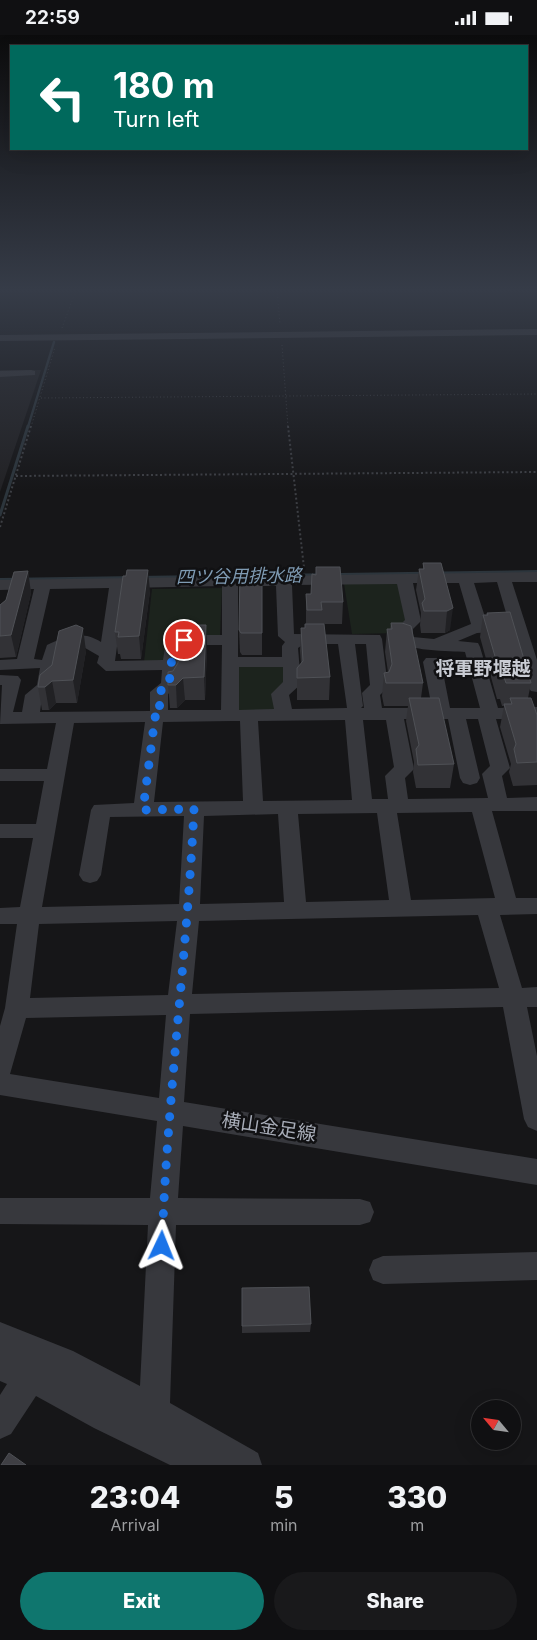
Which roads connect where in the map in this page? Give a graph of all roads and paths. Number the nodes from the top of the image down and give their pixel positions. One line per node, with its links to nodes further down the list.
1 (53, 357): 7 (path)
2 (283, 357): 6 (path)
3 (31, 373): 4 (street)
4 (0, 374)
5 (537, 394): 6 (path)
6 (286, 396): 7 (path); 9 (path)
7 (41, 398): 10 (path)
8 (537, 472): 9 (path)
9 (293, 474): 10 (path); 12 (path)
10 (16, 477): 11 (path)
11 (0, 527)
12 (304, 572)
13 (503, 577): 14 (street); 15 (street); 23 (street)
14 (537, 577)
15 (465, 578): 16 (street); 24 (street)
16 (404, 579): 17 (street); 28 (street)
17 (284, 580): 18 (street); 27 (street)
18 (230, 581): 19 (street); 26 (street)
19 (118, 583): 20 (street); 30 (street)
20 (43, 584): 21 (street); 36 (street)
21 (5, 585): 22 (street)
22 (5, 603)
23 (518, 627): 24 (street); 39 (street)
24 (474, 629): 28 (street); 29 (street)
25 (346, 639): 27 (street); 40 (street); 44 (street)
26 (230, 640): 31 (street); 37 (street)
27 (296, 642): 32 (street)
28 (437, 644): 29 (street)
29 (472, 647): 42 (street)
30 (107, 654): 34 (street); 37 (street)
31 (230, 662): 32 (street); 48 (street)
32 (291, 662): 47 (street)
33 (432, 662): 41 (street)
34 (50, 664): 36 (street); 52 (street)
35 (0, 665): 36 (street)
36 (24, 665)
37 (171, 665): 50 (street)
38 (0, 680): 51 (street)
39 (537, 687)
40 (354, 710): 44 (street); 47 (street); 59 (street)
41 (449, 713): 42 (street); 45 (street); 55 (street)
42 (488, 713): 43 (street); 58 (street)
43 (537, 713)
44 (374, 714): 45 (street)
45 (394, 714): 57 (street)
46 (249, 715): 47 (street); 48 (street); 60 (street)
47 (284, 715)
48 (230, 716): 50 (street)
49 (66, 717): 50 (street); 52 (street); 54 (street)
50 (157, 717): 63 (street)
51 (1, 718): 52 (street)
52 (30, 718)
53 (0, 775): 54 (street)
54 (55, 775): 65 (street)
55 (470, 778)
56 (537, 804): 58 (street)
57 (393, 805): 58 (street); 59 (street); 69 (street)
58 (490, 805): 68 (street)
59 (363, 806): 61 (street)
60 (253, 808): 61 (street); 62 (street)
61 (288, 808): 70 (street)
62 (194, 809): 63 (street); 71 (street)
63 (143, 810): 66 (street)
64 (0, 831): 65 (street)
65 (45, 831): 73 (street)
66 (90, 875)
67 (537, 906): 68 (street)
68 (498, 907): 69 (street); 74 (street)
69 (401, 909): 70 (street)
70 (296, 911): 71 (street)
71 (189, 913): 73 (street); 76 (street)
72 (0, 916): 73 (street)
73 (29, 916): 77 (street)
74 (513, 997): 75 (street); 76 (street); 81 (street)
75 (537, 997)
76 (179, 1004): 77 (street); 80 (street)
77 (17, 1008): 78 (street)
78 (0, 1070)
79 (0, 1084): 80 (street, 横山金足線)
80 (170, 1111): 82 (street, 横山金足線); 83 (street)
81 (537, 1119)
82 (537, 1172)
83 (163, 1210): 84 (street); 85 (street); 91 (street)
84 (0, 1211)
85 (360, 1212)
86 (537, 1266): 87 (street)
87 (383, 1270)
88 (0, 1337): 91 (street)
89 (0, 1366): 90 (street)
90 (30, 1377): 92 (street); 93 (street)
91 (154, 1412): 94 (street)
92 (0, 1423)
93 (205, 1465)
94 (246, 1465)

